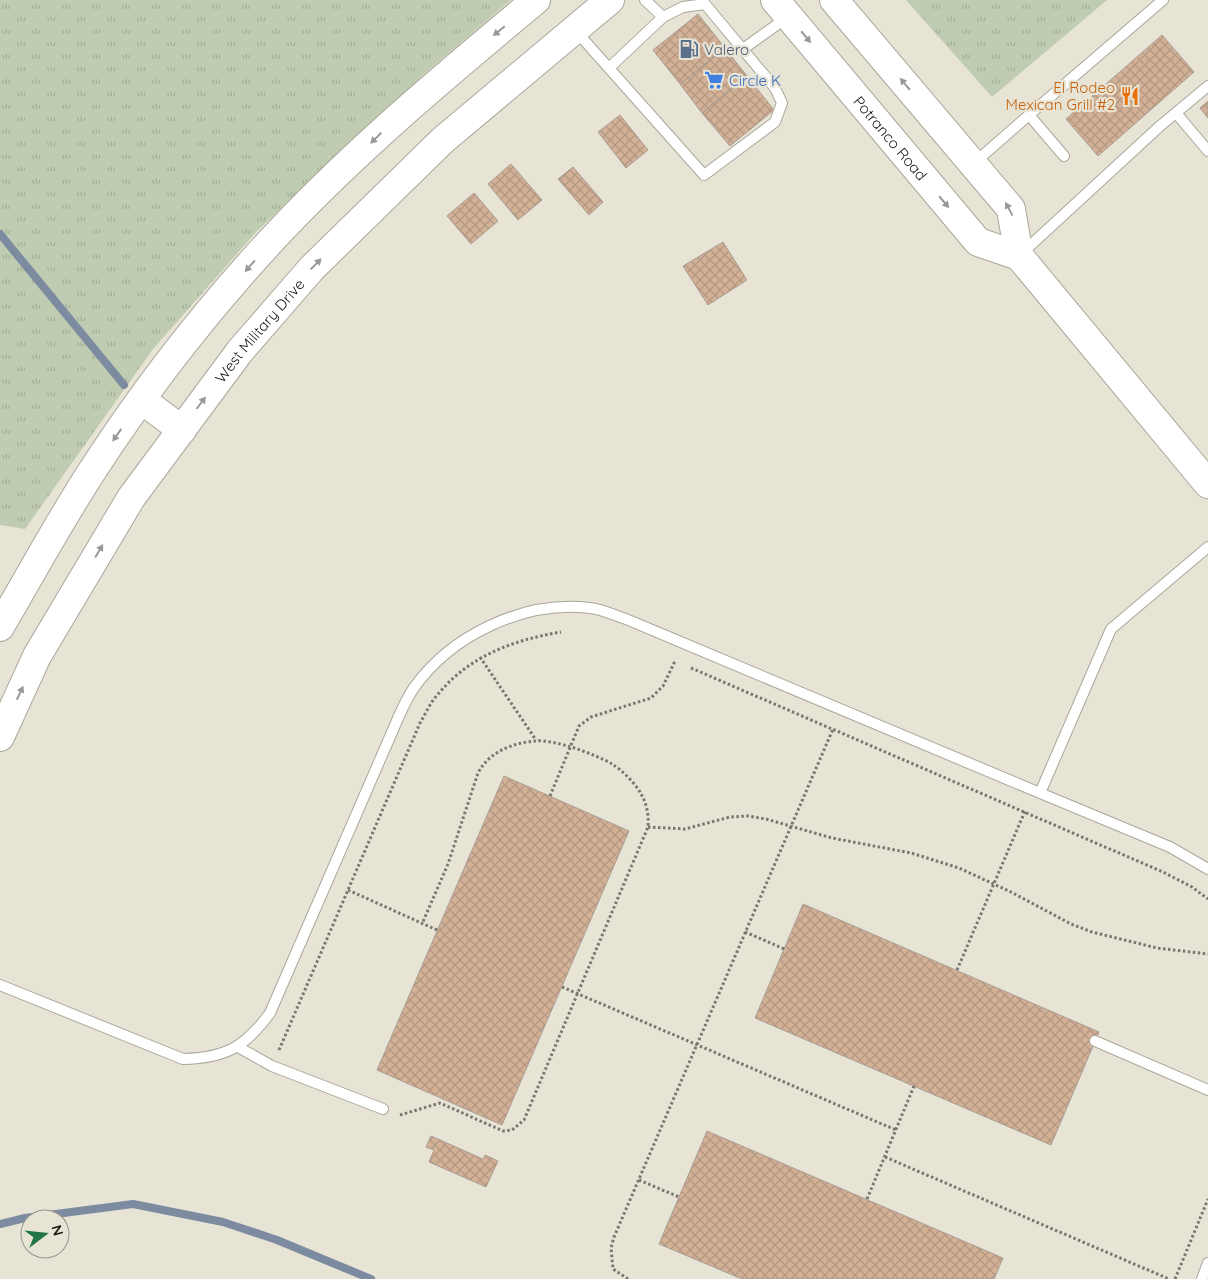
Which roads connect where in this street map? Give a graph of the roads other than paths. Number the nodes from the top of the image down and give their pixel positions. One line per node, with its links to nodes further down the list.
1 (536, 0): 18 (main road, one-way to 18)
2 (610, 0): 8 (main road, West Military Drive)
3 (645, 0): 7 (lane)
4 (834, 0): 16 (main road, one-way to 4)
5 (1163, 0): 13 (lane)
6 (782, 8): 9 (lane); 17 (main road, Potranco Road, one-way to 17)
7 (662, 17): 9 (lane); 10 (lane)
8 (574, 30): 10 (lane); 19 (main road, West Military Drive, one-way to 8)
9 (743, 50): 10 (lane)
10 (609, 68)
11 (1208, 86): 12 (lane)
12 (1176, 113): 14 (lane); 17 (lane)
13 (1029, 115): 15 (lane); 16 (lane)
14 (1208, 151)
15 (1064, 156)
16 (973, 164): 17 (main road, one-way to 16)
17 (1020, 256): 20 (main road)
18 (142, 400): 19 (main road); 22 (main road, one-way to 22)
19 (182, 430): 23 (main road, West Military Drive, one-way to 19)
20 (1208, 484)
21 (1208, 546): 24 (lane)
22 (0, 627)
23 (0, 737)
24 (1040, 793): 25 (lane); 28 (lane)
25 (1208, 869)
26 (0, 985): 28 (lane)
27 (1095, 1041): 29 (lane)
28 (238, 1047): 30 (lane)
29 (1208, 1090)
30 (383, 1110)
31 (1208, 1263): 32 (lane)
32 (1202, 1279)

